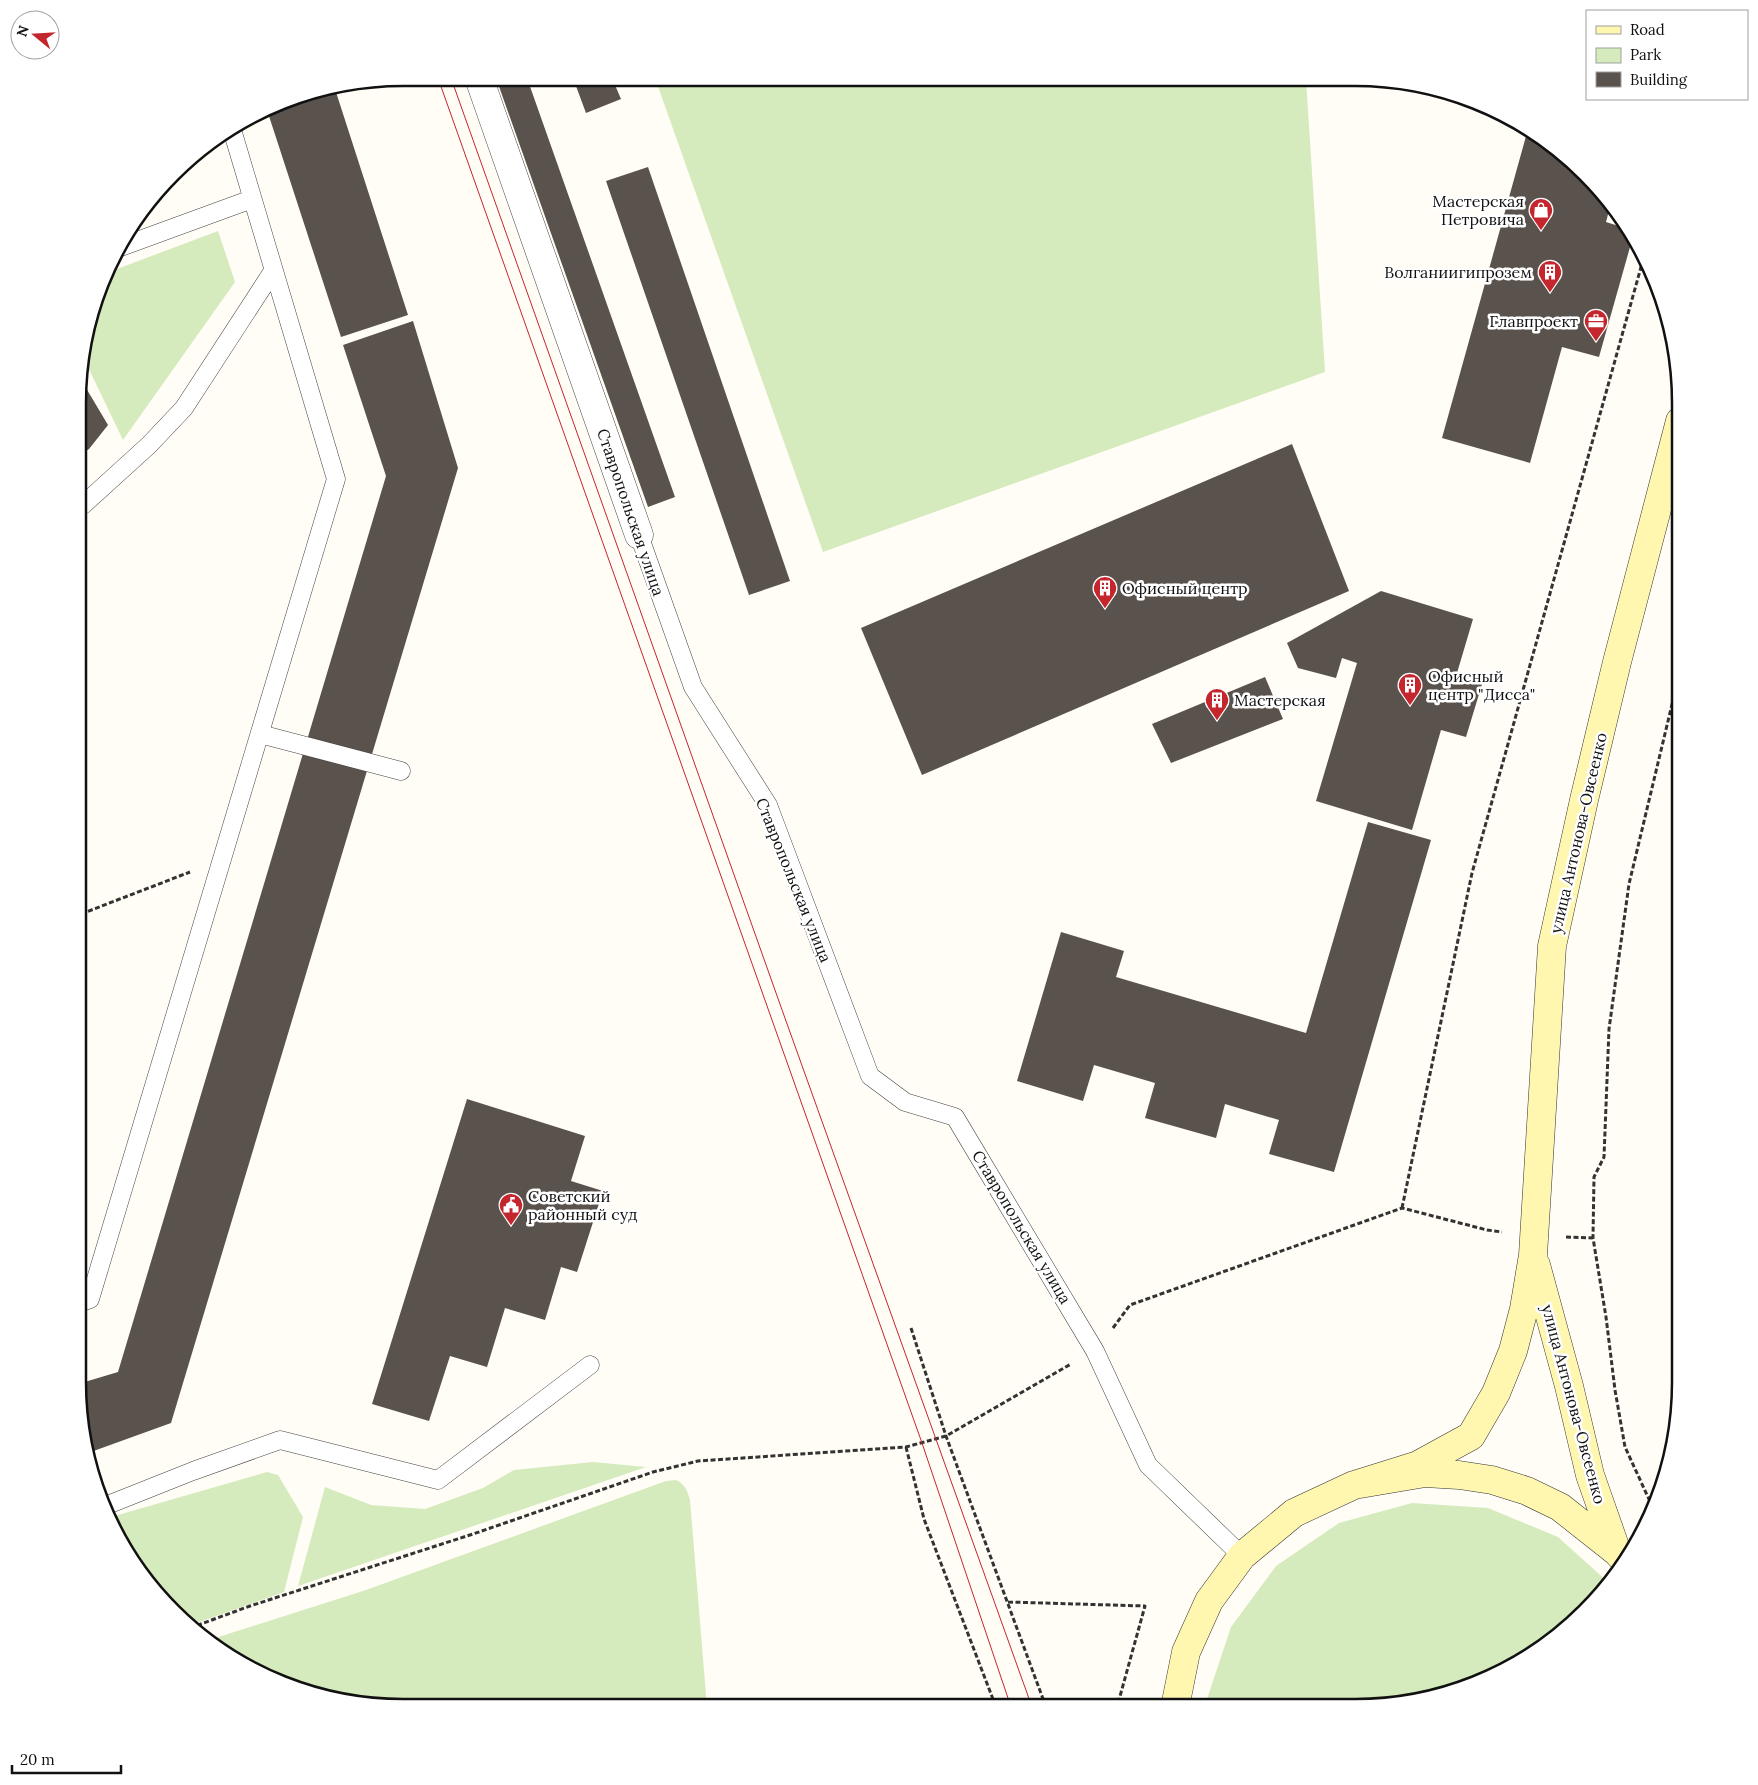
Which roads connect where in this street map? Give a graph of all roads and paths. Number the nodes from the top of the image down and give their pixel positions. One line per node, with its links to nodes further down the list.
1 (481, 86): 9 (street, Ставропольская улица)
2 (233, 136): 3 (lane)
3 (252, 199): 4 (lane); 6 (lane)
4 (130, 244)
5 (1641, 267): 15 (path)
6 (273, 271): 8 (lane); 11 (lane)
7 (1672, 451): 17 (main road, улица Антонова-Овсеенко)
8 (86, 502)
9 (639, 535): 20 (lane, Ставропольская улица)
10 (1672, 704): 16 (path)
11 (260, 734): 12 (lane); 13 (lane)
12 (401, 771)
13 (222, 859): 14 (path); 18 (lane)
14 (86, 912)
15 (1402, 1208): 17 (path); 20 (path)
16 (1593, 1238): 17 (path); 25 (path)
17 (1534, 1245): 24 (main road, улица Антонова-Овсеенко); 27 (main road, улица Антонова-Овсеенко)
18 (86, 1300)
19 (911, 1328): 22 (path)
20 (1095, 1351): 22 (path); 29 (lane, Ставропольская улица)
21 (590, 1366): 26 (lane)
22 (946, 1436): 23 (path); 30 (path)
23 (906, 1447): 31 (path); 32 (path)
24 (1354, 1485): 28 (main road); 29 (main road)
25 (1650, 1499)
26 (111, 1504)
27 (1620, 1554)
28 (1620, 1555)
29 (1242, 1556): 35 (main road)
30 (1008, 1602): 33 (path); 34 (path)
31 (200, 1625)
32 (993, 1699)
33 (1043, 1699)
34 (1119, 1699)
35 (1177, 1699)

